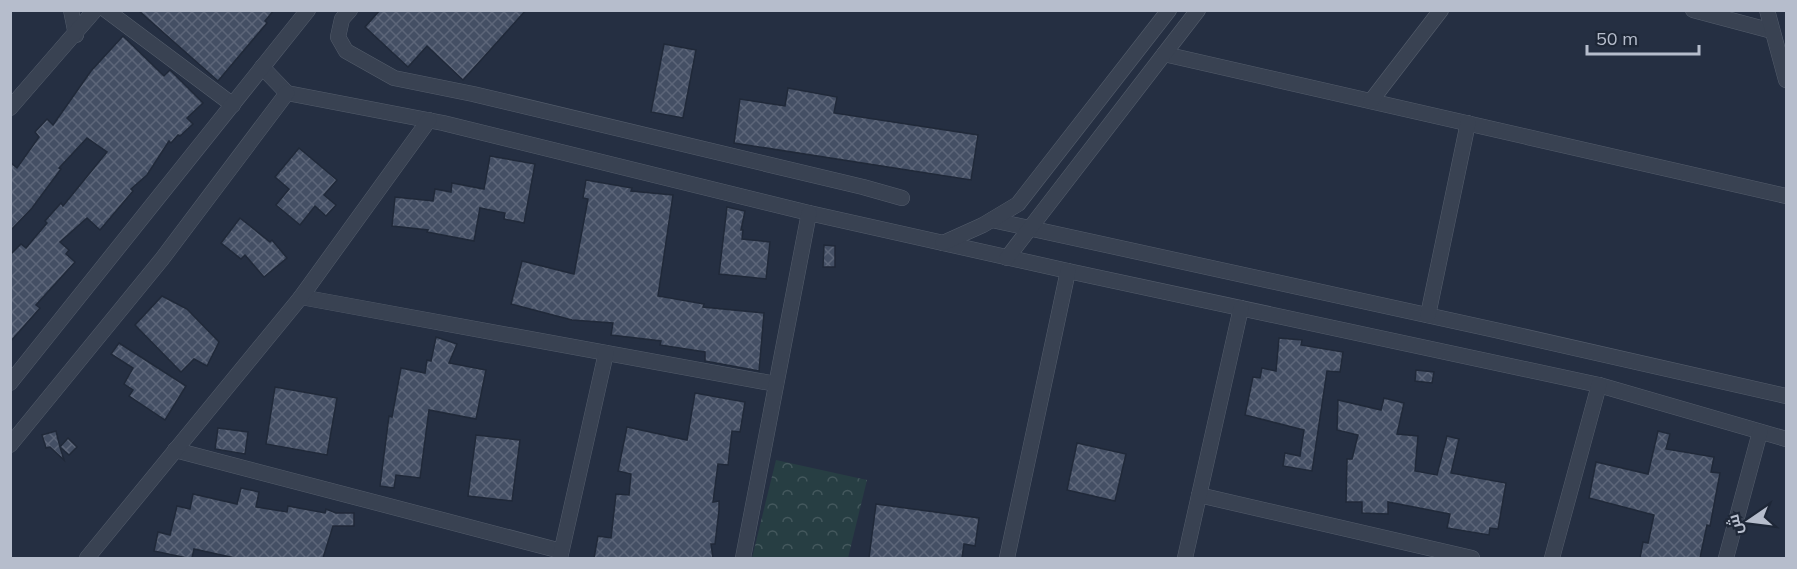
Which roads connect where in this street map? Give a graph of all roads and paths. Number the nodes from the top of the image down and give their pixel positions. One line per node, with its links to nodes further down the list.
1 (71, 10): 12 (street)
2 (95, 10): 12 (street)
3 (106, 10): 18 (street)
4 (308, 10): 14 (street)
5 (350, 10): 23 (street)
6 (1169, 10): 25 (street)
7 (1198, 10): 13 (street)
8 (1441, 10): 17 (street)
9 (1693, 10): 11 (street)
10 (1767, 10): 11 (street)
11 (1772, 31): 15 (street)
12 (76, 35): 19 (street)
13 (1164, 54): 17 (street); 26 (street)
14 (262, 67): 16 (street); 18 (street)
15 (1786, 80)
16 (287, 93): 20 (street); 40 (street)
17 (1371, 101): 21 (street)
18 (233, 105): 34 (street)
19 (10, 108)
20 (429, 120): 24 (street); 30 (street)
21 (1467, 123): 22 (street); 32 (street)
22 (1786, 196)
23 (902, 198)
24 (809, 213): 27 (street); 35 (street)
25 (992, 220): 26 (street); 27 (street)
26 (1030, 228): 28 (street); 32 (street)
27 (943, 243): 28 (street)
28 (1007, 258): 29 (street)
29 (1068, 271): 31 (street); 46 (street)
30 (301, 297): 33 (street); 41 (street)
31 (1242, 308): 36 (street); 42 (street)
32 (1428, 315): 37 (street)
33 (606, 353): 35 (street); 43 (street)
34 (10, 383)
35 (776, 384): 45 (street)
36 (1599, 385): 38 (street); 49 (street)
37 (1786, 396)
38 (1760, 432): 39 (street); 50 (street)
39 (1786, 439)
40 (10, 445)
41 (175, 450): 43 (street); 44 (street)
42 (1199, 495): 47 (street); 48 (street)
43 (560, 555)
44 (87, 558)
45 (743, 558)
46 (1007, 558)
47 (1185, 558)
48 (1472, 558)
49 (1552, 558)
50 (1726, 558)

